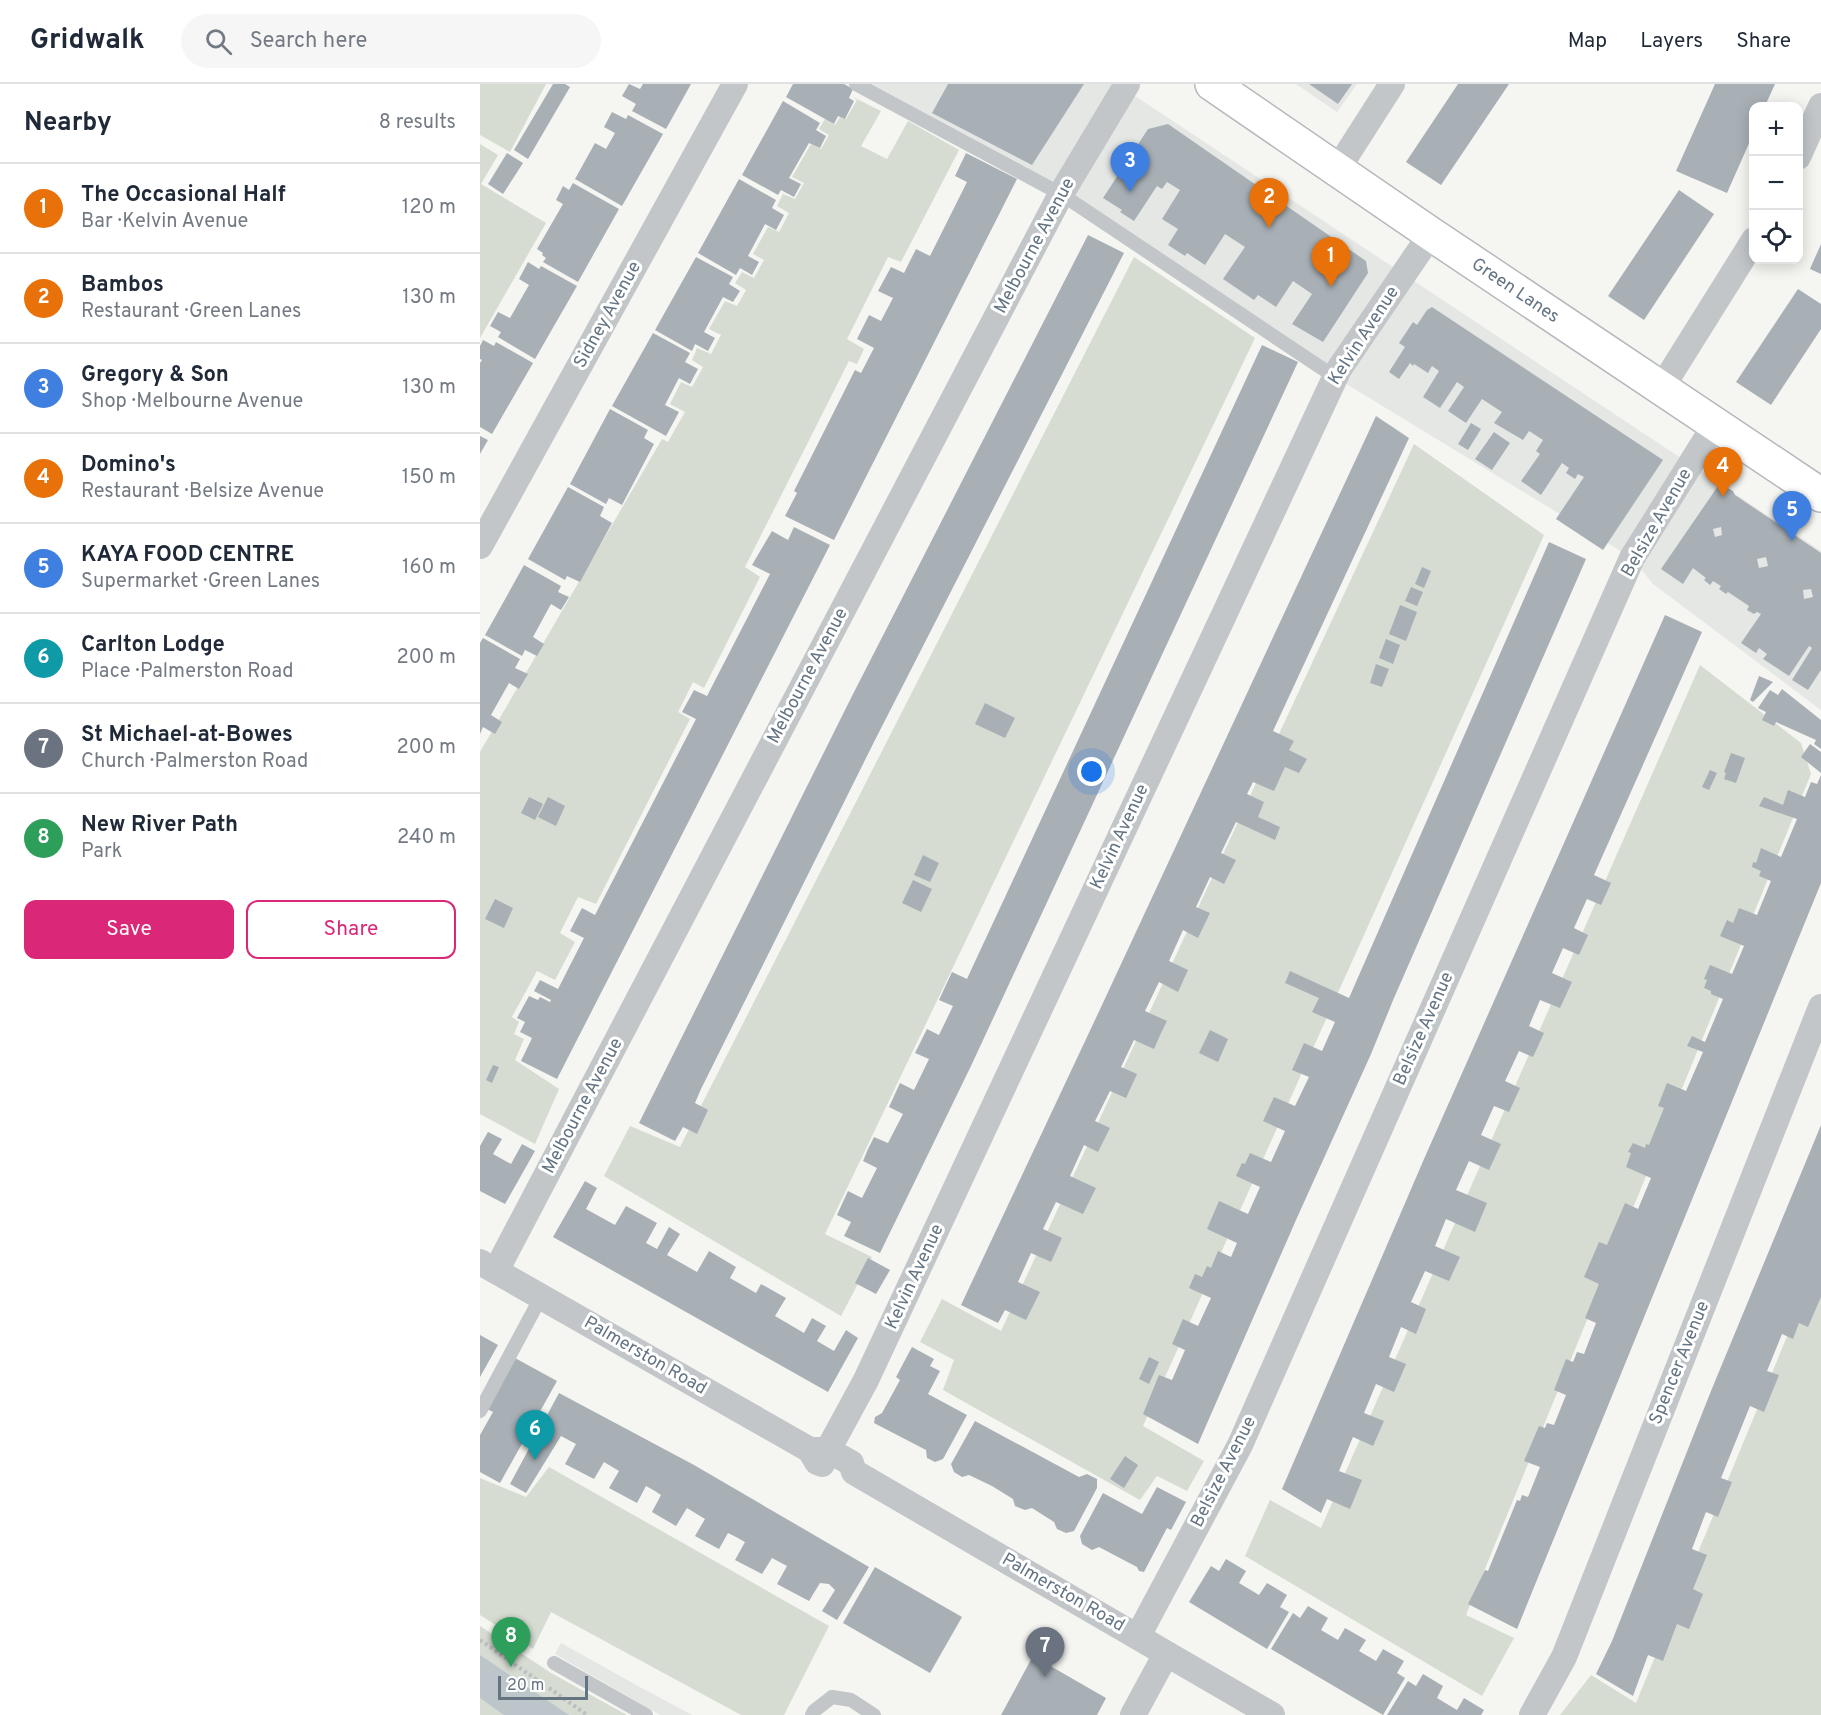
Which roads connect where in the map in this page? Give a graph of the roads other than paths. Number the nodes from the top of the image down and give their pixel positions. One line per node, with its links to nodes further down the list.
1 (735, 84): 16 (street, Sidney Avenue)
2 (856, 84): 9 (lane)
3 (1127, 84): 9 (street, Melbourne Avenue)
4 (1212, 84): 8 (main road, Green Lanes)
5 (1392, 84): 8 (street)
6 (1821, 106): 7 (street)
7 (1798, 156)
8 (1336, 170): 10 (main road, Green Lanes)
9 (1061, 194): 12 (lane); 18 (street, Melbourne Avenue)
10 (1431, 234): 12 (street, Kelvin Avenue); 13 (main road, Green Lanes)
11 (1749, 248): 13 (street)
12 (1335, 377): 21 (street, Kelvin Avenue)
13 (1662, 387): 14 (main road, Green Lanes)
14 (1714, 425): 15 (main road, Green Lanes); 22 (street, Belsize Avenue)
15 (1821, 495)
16 (480, 546)
17 (1821, 1007): 30 (street, Spencer Avenue)
18 (488, 1267): 19 (street, Palmerston Road)
19 (542, 1296): 20 (lane); 21 (street, Palmerston Road)
20 (480, 1411)
21 (819, 1450): 22 (street, Palmerston Road)
22 (1138, 1636): 23 (street, Palmerston Road)
23 (1166, 1654): 28 (street); 29 (street, Palmerston Road)
24 (554, 1663): 25 (lane)
25 (645, 1715)
26 (812, 1715): 27 (lane)
27 (874, 1715)
28 (1133, 1715)
29 (1272, 1715)
30 (1532, 1715)

